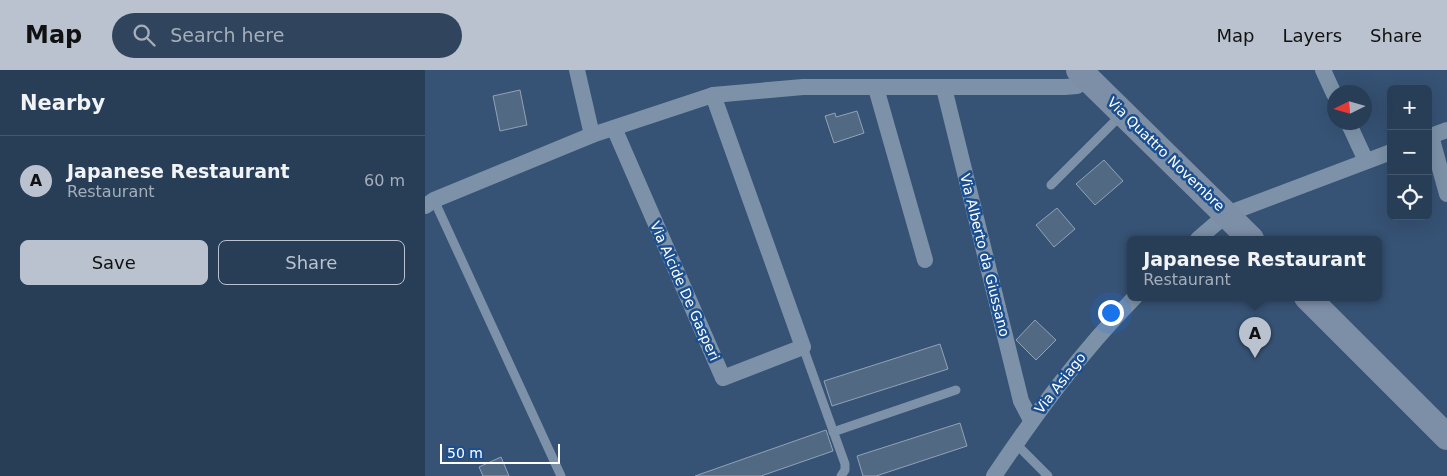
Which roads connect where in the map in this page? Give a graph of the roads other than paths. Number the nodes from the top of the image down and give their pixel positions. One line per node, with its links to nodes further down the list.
1 (577, 70): 12 (street)
2 (1323, 70): 4 (street)
3 (1083, 74): 6 (street); 8 (main road, Via Quattro Novembre)
4 (1330, 85)
5 (876, 88): 6 (street); 7 (street); 23 (street)
6 (944, 88): 28 (street, Via Alberto da Giussano)
7 (713, 95): 9 (street); 26 (street)
8 (1123, 113): 17 (lane); 20 (main road, Via Quattro Novembre)
9 (614, 128): 12 (street); 26 (street, Via Alcide De Gasperi)
10 (1352, 130): 16 (street)
11 (1447, 130): 13 (street)
12 (592, 135): 19 (street)
13 (1432, 136)
14 (1432, 144): 18 (street)
15 (1387, 154): 16 (street)
16 (1367, 161): 20 (street)
17 (1051, 185)
18 (1447, 194)
19 (429, 203): 32 (lane)
20 (1227, 214): 21 (street); 22 (main road, Via Quattro Novembre)
21 (1201, 236)
22 (1248, 236)
23 (925, 260)
24 (1131, 301): 28 (street, Via Asiago)
25 (1311, 301): 30 (main road)
26 (803, 346): 29 (lane)
27 (956, 390): 29 (lane)
28 (1031, 420): 31 (street, Via Asiago)
29 (833, 432): 33 (lane)
30 (1447, 437)
31 (1016, 444): 34 (street, Via Asiago); 35 (lane)
32 (561, 476)
33 (841, 476)
34 (994, 476)
35 (1048, 476)

